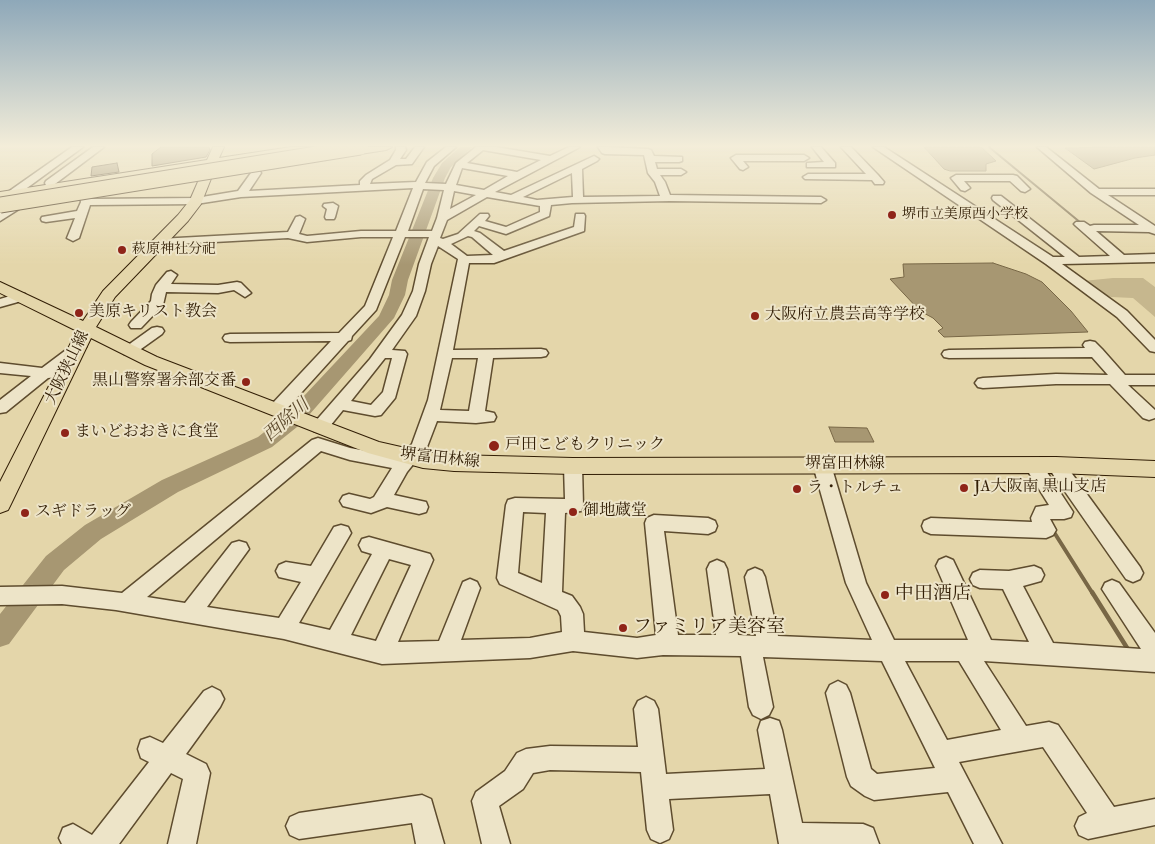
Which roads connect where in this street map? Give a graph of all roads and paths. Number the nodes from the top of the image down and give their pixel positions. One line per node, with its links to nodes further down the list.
1 (20, 186): 28 (street)
2 (62, 186): 22 (main road)
3 (74, 186): 28 (highway)
4 (124, 186): 37 (highway, bridge)
5 (129, 186): 31 (main road)
6 (202, 186): 33 (main road, 大阪狭山線)
7 (246, 186): 27 (street)
8 (382, 186): 19 (street)
9 (419, 186): 50 (street)
10 (451, 186): 42 (street)
11 (463, 186): 20 (street)
12 (487, 186): 20 (street)
13 (538, 186): 32 (street)
14 (563, 186): 21 (street)
15 (661, 186): 29 (street)
16 (937, 186): 23 (street)
17 (1023, 186): 24 (street)
18 (1090, 186): 25 (street)
19 (365, 187): 27 (street)
20 (483, 187): 32 (street); 42 (street)
21 (578, 187): 34 (street)
22 (52, 188): 28 (main road)
23 (940, 188): 24 (street); 62 (street)
24 (964, 188)
25 (1097, 192): 26 (street); 47 (street)
26 (1155, 192)
27 (241, 194): 33 (street)
28 (4, 197)
29 (665, 198): 34 (street); 35 (street)
30 (997, 198): 61 (street)
31 (85, 199): 33 (street); 37 (main road); 39 (street)
32 (511, 199): 36 (street)
33 (196, 200): 54 (main road, 大阪狭山線)
34 (578, 200): 36 (street)
35 (822, 200)
36 (546, 202): 49 (street)
37 (7, 206): 38 (main road); 41 (street)
38 (0, 210)
39 (81, 214): 43 (street); 48 (street)
40 (580, 216): 55 (street)
41 (0, 218)
42 (442, 218): 53 (street)
43 (46, 219)
44 (300, 219): 52 (street)
45 (1080, 224): 59 (street)
46 (1094, 228): 47 (street)
47 (1153, 230)
48 (78, 232)
49 (466, 232): 53 (street); 56 (street)
50 (400, 234): 52 (street); 53 (street); 70 (street)
51 (521, 235): 55 (street)
52 (292, 236): 54 (street)
53 (438, 238): 58 (street); 77 (street)
54 (159, 242): 68 (main road, 大阪狭山線)
55 (532, 244): 57 (street)
56 (489, 245): 57 (street); 58 (street)
57 (501, 255): 58 (street)
58 (462, 257): 78 (street)
59 (1120, 258): 60 (street); 61 (street)
60 (1155, 258)
61 (1076, 260): 62 (street)
62 (1050, 261): 72 (street)
63 (171, 275): 64 (street)
64 (161, 288): 65 (street); 67 (street)
65 (245, 292)
66 (1, 300): 68 (main road, 堺富田林線)
67 (136, 325)
68 (87, 330): 73 (main road, 大阪狭山線); 75 (main road, 堺富田林線)
69 (157, 331): 75 (street)
70 (346, 336): 71 (street); 90 (street)
71 (230, 338)
72 (1154, 345)
73 (79, 347): 82 (street); 83 (main road, 大阪狭山線)
74 (996, 348): 80 (street); 84 (street); 86 (street)
75 (129, 351): 90 (main road, 堺富田林線)
76 (542, 353): 79 (street)
77 (381, 354): 88 (street); 88 (street)
78 (446, 354): 79 (street); 92 (street)
79 (486, 354): 92 (street)
80 (949, 354)
81 (0, 368): 82 (street)
82 (44, 374): 83 (street); 89 (street)
83 (65, 374): 102 (main road, 大阪狭山線)
84 (1117, 379): 85 (street); 86 (street); 91 (street)
85 (1155, 380)
86 (1021, 381): 87 (street)
87 (983, 383)
88 (340, 404): 93 (street)
89 (2, 405)
90 (280, 411): 93 (main road, 堺富田林線)
91 (1148, 414)
92 (430, 415): 94 (street)
93 (318, 426): 94 (main road, 堺富田林線)
94 (407, 461): 98 (main road, 堺富田林線); 100 (street); 123 (street)
95 (822, 465): 96 (main road, 堺富田林線); 98 (main road, 堺富田林線); 132 (street)
96 (1033, 465): 97 (main road, 堺富田林線); 106 (street)
97 (1056, 465): 99 (main road, 堺富田林線); 113 (street)
98 (574, 466): 103 (street)
99 (1155, 468)
100 (382, 499): 101 (street); 104 (street)
101 (349, 501)
102 (0, 504)
103 (556, 506): 122 (street); 122 (street)
104 (419, 507)
105 (708, 526): 128 (street)
106 (932, 526)
107 (341, 532): 114 (street)
108 (377, 548): 127 (street); 134 (street)
109 (239, 549): 124 (street)
110 (946, 566): 130 (street)
111 (717, 568): 129 (street)
112 (286, 571): 114 (street)
113 (1133, 573)
114 (316, 574): 125 (street)
115 (1034, 575): 118 (street)
116 (754, 577): 129 (street)
117 (980, 579): 118 (street)
118 (1009, 580): 135 (street)
119 (470, 588): 131 (street)
120 (1112, 588): 133 (street)
121 (2, 596): 123 (street)
122 (551, 597): 126 (street)
123 (126, 602): 124 (street)
124 (188, 614): 125 (street)
125 (284, 628): 127 (street)
126 (573, 641): 128 (street); 131 (street)
127 (336, 643): 134 (street)
128 (668, 645): 129 (street)
129 (749, 646): 132 (street); 145 (street)
130 (974, 650): 132 (street); 135 (street); 140 (street)
131 (446, 651): 134 (street)
132 (888, 651): 142 (street)
133 (1155, 652)
134 (382, 653)
135 (1046, 653): 136 (street)
136 (1155, 662)
137 (838, 693): 144 (street)
138 (212, 698): 141 (street)
139 (646, 709): 143 (street)
140 (1020, 739): 142 (street); 147 (street)
141 (159, 753): 151 (street); 152 (street)
142 (941, 753): 144 (street)
143 (652, 760): 146 (street); 154 (street)
144 (954, 778): 156 (street)
145 (780, 781): 146 (street); 150 (street)
146 (655, 787): 149 (street)
147 (1155, 812)
148 (299, 826): 153 (street)
149 (660, 830)
150 (793, 840): 155 (street)
151 (102, 844)
152 (182, 844)
153 (430, 844)
154 (496, 844)
155 (865, 844)
156 (988, 844)

